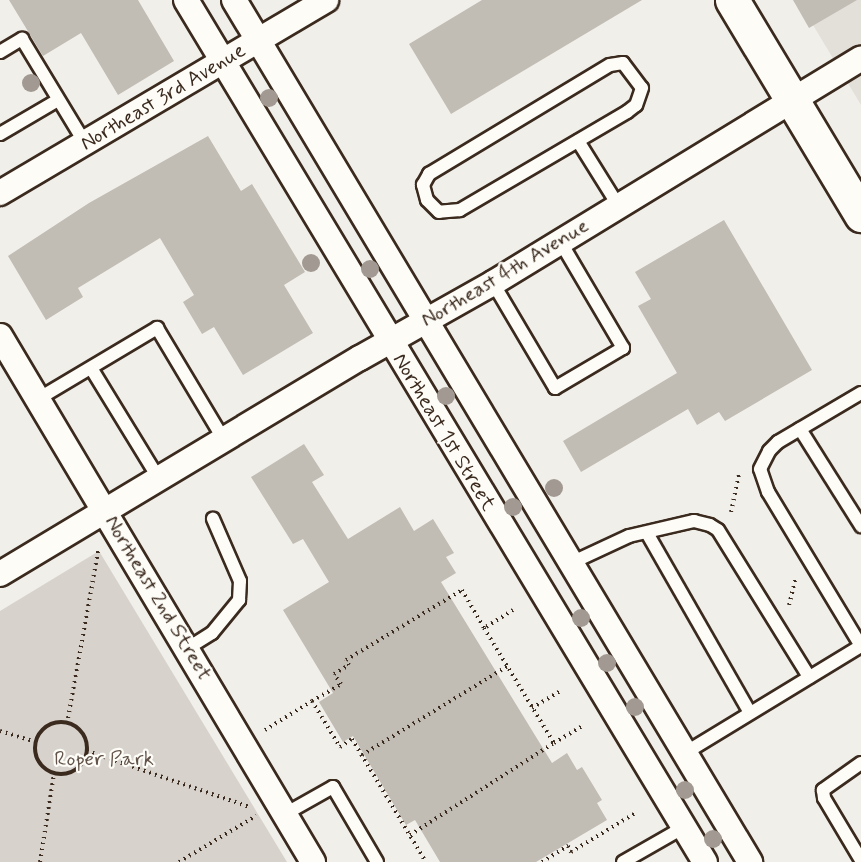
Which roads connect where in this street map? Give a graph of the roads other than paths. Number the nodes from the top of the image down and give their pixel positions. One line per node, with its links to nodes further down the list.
1 (186, 0): 8 (street, Northeast 1st Street)
2 (234, 0): 5 (street, Northeast 1st Street)
3 (326, 0): 5 (street, Northeast 3rd Avenue)
4 (732, 0): 9 (main road)
5 (259, 40): 8 (street, Northeast 3rd Avenue); 19 (street, Northeast 1st Street)
6 (0, 52): 10 (lane)
7 (861, 58): 9 (street, Northeast 4th Avenue)
8 (224, 62): 13 (street, Northeast 3rd Avenue); 21 (street, Northeast 1st Street)
9 (791, 99): 15 (street, Northeast 4th Avenue); 16 (main road)
10 (58, 100): 11 (lane); 13 (lane)
11 (0, 134)
12 (578, 141): 12 (lane); 15 (lane)
13 (85, 143): 14 (street, Northeast 3rd Avenue)
14 (0, 193)
15 (618, 205): 17 (street, Northeast 4th Avenue)
16 (861, 214)
17 (560, 242): 18 (street, Northeast 4th Avenue); 18 (lane)
18 (493, 283): 19 (street, Northeast 4th Avenue)
19 (426, 321): 21 (street, Northeast 4th Avenue); 32 (street, Northeast 1st Street)
20 (0, 336): 24 (street, Northeast 2nd Street)
21 (390, 341): 26 (street, Northeast 4th Avenue); 34 (street, Northeast 1st Street)
22 (91, 368): 24 (lane); 26 (lane); 27 (lane)
23 (861, 393): 25 (lane)
24 (38, 399): 28 (street, Northeast 2nd Street)
25 (800, 429): 30 (lane); 35 (lane)
26 (224, 440): 27 (street, Northeast 4th Avenue)
27 (159, 479): 28 (street, Northeast 4th Avenue)
28 (106, 512): 33 (street, Northeast 4th Avenue); 36 (street, Northeast 2nd Street)
29 (213, 519): 36 (lane)
30 (861, 526)
31 (647, 532): 32 (lane); 37 (lane); 38 (lane)
32 (571, 563): 34 (street); 39 (street, Northeast 1st Street)
33 (0, 574)
34 (536, 584): 42 (street, Northeast 1st Street)
35 (861, 646): 37 (lane)
36 (188, 648): 41 (street, Northeast 2nd Street)
37 (809, 677): 38 (lane)
38 (750, 713): 39 (lane)
39 (685, 753): 48 (street, Northeast 1st Street)
40 (861, 763): 43 (lane)
41 (285, 814): 44 (street, Northeast 2nd Street); 45 (lane)
42 (684, 827): 46 (lane); 47 (street, Northeast 1st Street)
43 (861, 860)
44 (313, 862)
45 (376, 862)
46 (623, 862)
47 (705, 862)
48 (750, 862)

